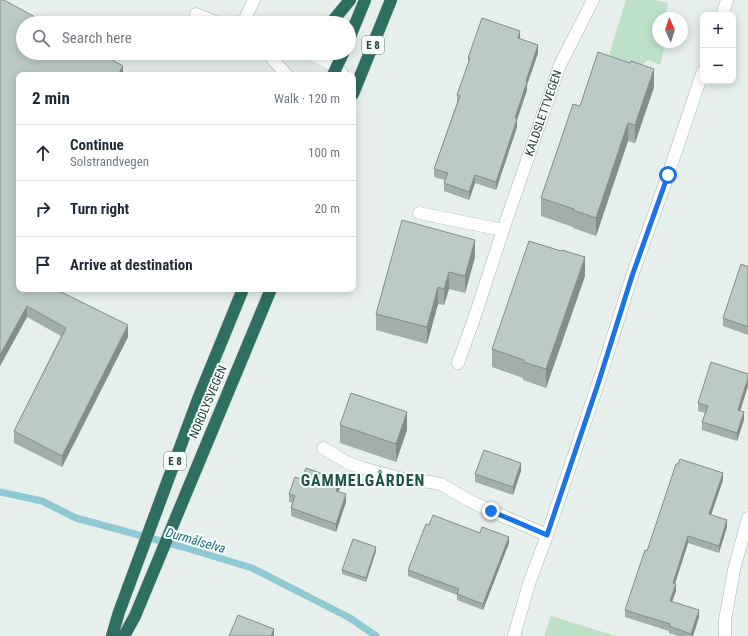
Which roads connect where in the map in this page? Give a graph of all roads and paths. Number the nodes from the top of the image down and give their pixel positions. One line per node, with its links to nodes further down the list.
1 (254, 0): 10 (street)
2 (350, 0): 11 (highway)
3 (365, 0): 12 (highway, E 8)
4 (391, 0): 19 (highway, E 8)
5 (593, 0): 21 (street, KALDSLETTVEGEN)
6 (727, 0): 7 (street)
7 (723, 12)
8 (196, 14): 9 (street)
9 (201, 16)
10 (246, 16)
11 (337, 16)
12 (356, 22)
13 (273, 60): 16 (street)
14 (319, 60): 17 (street)
15 (341, 60): 17 (highway)
16 (285, 72)
17 (338, 72)
18 (700, 80): 27 (street)
19 (356, 84)
20 (419, 212): 21 (street)
21 (503, 230): 24 (street, KALDSLETTVEGEN)
22 (242, 292): 28 (highway, NORDLYSVEGEN / E 8)
23 (270, 292): 29 (highway, NORDLYSVEGEN / E 8)
24 (458, 363)
25 (323, 448): 27 (street)
26 (748, 518): 31 (street)
27 (547, 535): 30 (street)
28 (112, 636)
29 (124, 636)
30 (514, 636)
31 (726, 636)

